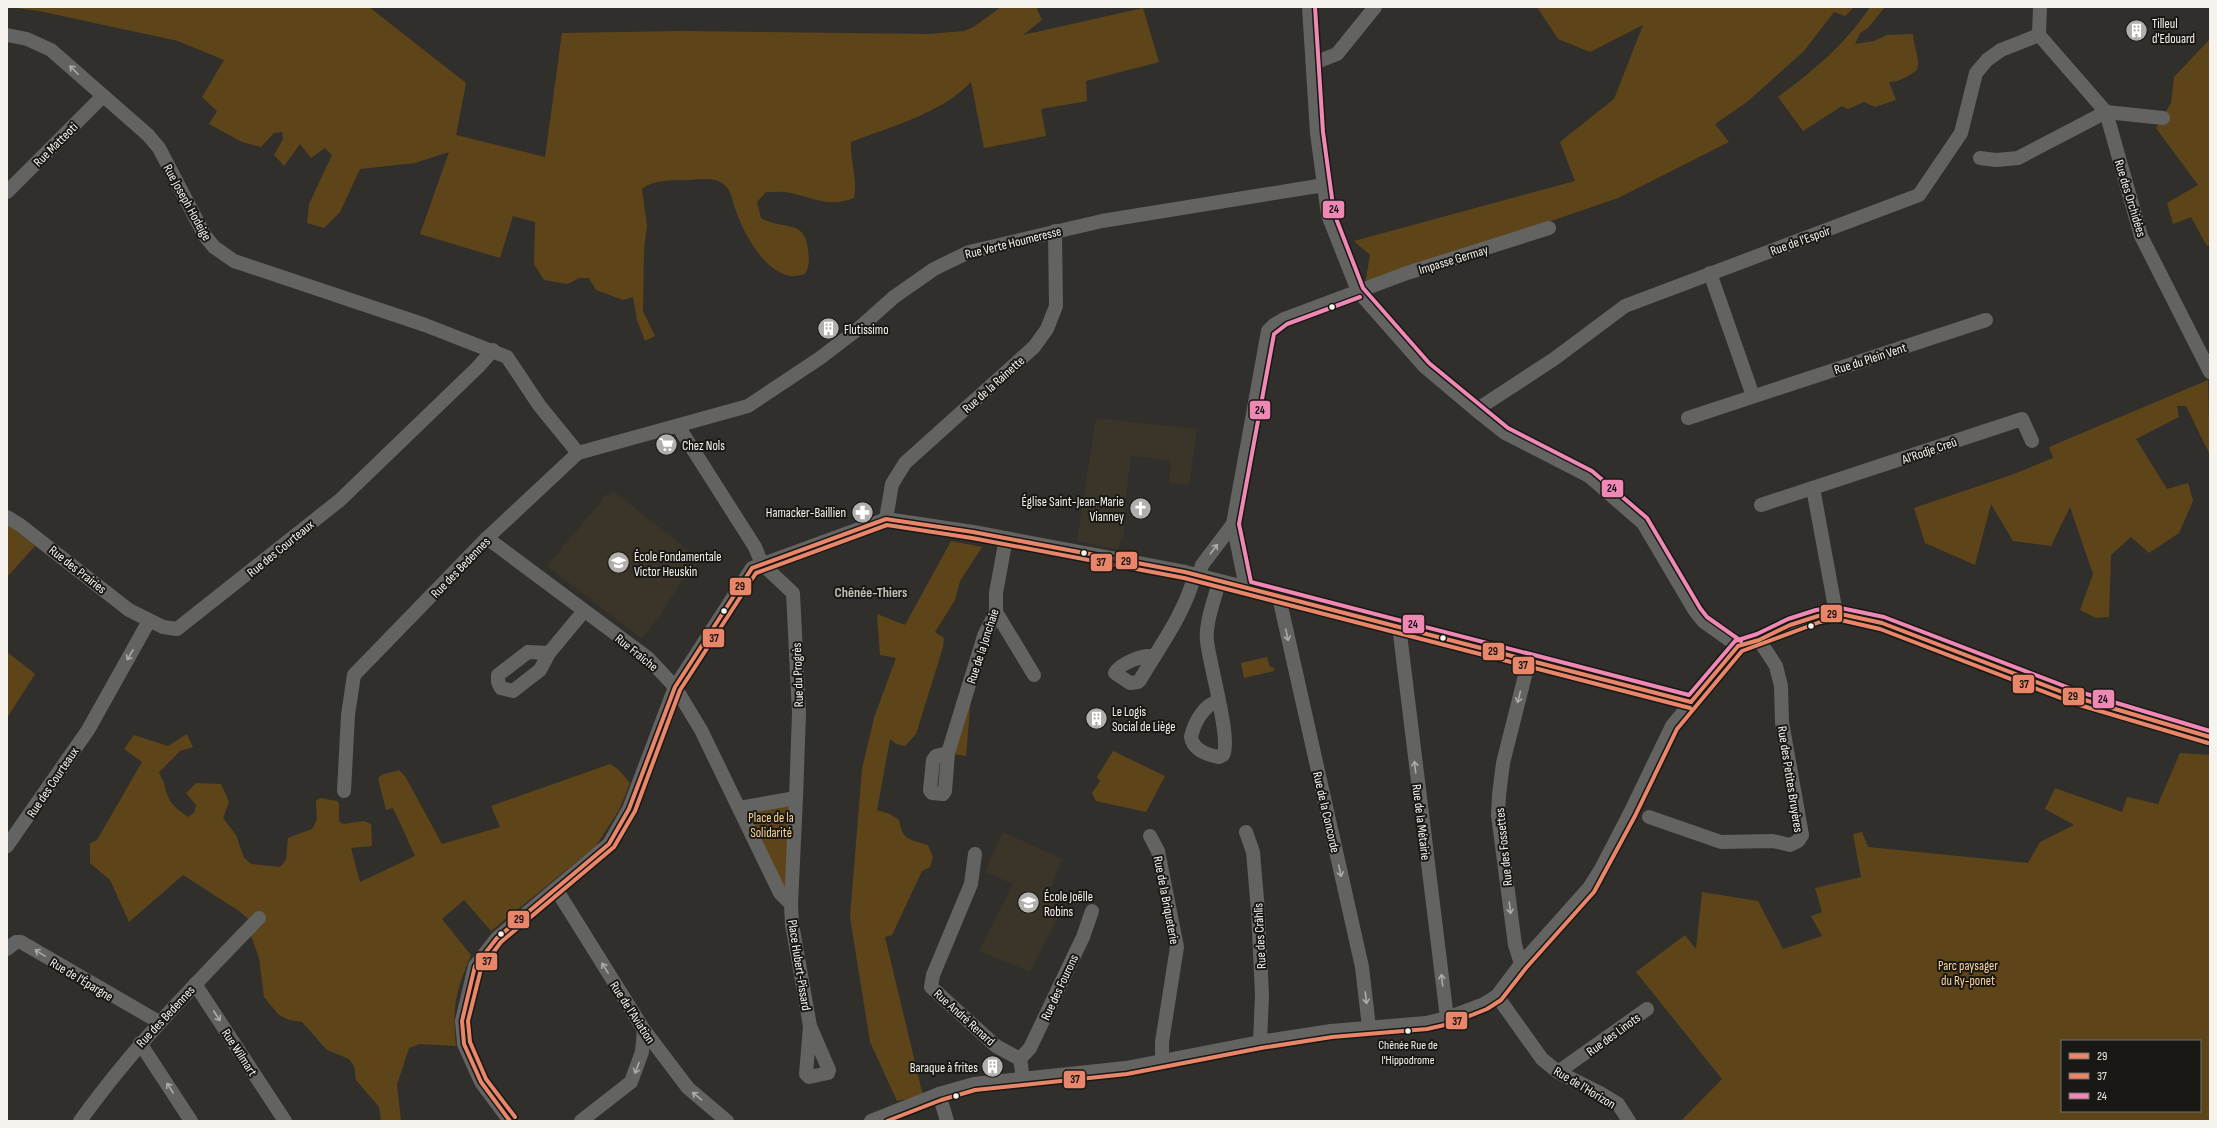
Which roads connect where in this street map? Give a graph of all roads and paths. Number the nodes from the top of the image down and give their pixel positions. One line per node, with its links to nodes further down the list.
1 (1309, 7): 6 (street)
2 (1375, 7): 6 (street)
3 (2040, 7): 5 (street)
4 (7, 35): 7 (street, Rue Joseph Hodeige, one-way to 4)
5 (2040, 35): 8 (street, Rue des Orchidées); 15 (street, Rue de l'Espoir)
6 (1314, 63): 11 (street)
7 (103, 96): 12 (street, Rue Matteoti); 18 (street, Rue Joseph Hodeige)
8 (2106, 112): 9 (street); 10 (street); 19 (street, Rue des Orchidées)
9 (2163, 118)
10 (1980, 158)
11 (1324, 185): 14 (street, Rue Verte Houmeresse); 16 (street)
12 (7, 192)
13 (1548, 228): 16 (street, Impasse Germay)
14 (1056, 231): 23 (street, Rue Verte Houmeresse); 29 (street, Rue de la Rainette)
15 (1710, 273): 20 (street); 21 (street, Rue de l'Espoir)
16 (1358, 291): 21 (street); 30 (street, Impasse Germay)
17 (1986, 320): 20 (street, Rue du Plein Vent)
18 (492, 350): 25 (street); 41 (street, Rue des Courteaux)
19 (2210, 372)
20 (1754, 396): 22 (street, Rue du Plein Vent)
21 (1476, 410): 44 (street)
22 (1688, 418)
23 (678, 426): 25 (street, Rue des Bedennes); 33 (street)
24 (2032, 441): 26 (street, Al'Rodje Creû)
25 (578, 454): 31 (street, Rue des Bedennes)
26 (1813, 488): 27 (street, Al'Rodje Creû); 40 (street)
27 (1761, 505)
28 (7, 517): 41 (street, Rue des Prairies)
29 (886, 519): 32 (street); 33 (street)
30 (1233, 524): 34 (street, one-way to 30); 36 (street)
31 (487, 538): 38 (street, Rue Fraîche); 54 (street, Rue des Bedennes)
32 (1006, 538): 34 (street); 39 (street, Rue de la Jonchaie)
33 (762, 564): 49 (street); 55 (street, Rue du Progrès)
34 (1197, 575): 35 (street); 46 (street)
35 (1219, 581): 36 (street); 50 (street)
36 (1246, 587): 37 (street)
37 (1279, 596): 42 (street); 74 (street, Rue de la Concorde, one-way to 74)
38 (584, 611): 45 (street); 49 (street, Rue Fraîche)
39 (996, 612): 48 (street); 53 (street, Rue de la Jonchaie)
40 (1836, 613): 43 (street); 52 (street)
41 (150, 621): 60 (street, Rue des Courteaux, one-way to 60)
42 (1399, 626): 47 (street); 71 (street, Rue de la Métairie, one-way to 42)
43 (1759, 640): 44 (street); 57 (street, Rue des Petites Bruyères)
44 (1738, 646): 51 (street)
45 (549, 653)
46 (1154, 657)
47 (1529, 660): 51 (street); 67 (street, Rue des Fossettes, one-way to 67)
48 (1034, 676)
49 (675, 686): 56 (street, Rue Fraîche); 62 (street)
50 (1219, 701)
51 (1691, 702): 67 (street)
52 (2210, 737)
53 (948, 753)
54 (344, 791)
55 (796, 798): 56 (street); 63 (street)
56 (739, 808): 63 (street)
57 (1649, 817)
58 (1246, 832): 76 (street, Rue des Crâhlîs)
59 (1150, 836): 80 (street, Rue de la Briqueterie)
60 (7, 846)
61 (975, 854): 78 (street, Rue André Renard)
62 (556, 889): 75 (street, Rue de l'Aviation, one-way to 62); 88 (street)
63 (791, 904): 73 (street, Place Hubert-Pissard)
64 (1092, 911): 78 (street, Rue des Fourons)
65 (259, 918): 68 (street, Rue des Bedennes)
66 (7, 949): 72 (street, Rue de l'Épargne, one-way to 66)
67 (1521, 964): 69 (street)
68 (195, 984): 72 (street, Rue des Bedennes); 87 (street, Rue Wilmart, one-way to 87)
69 (1497, 996): 71 (street); 81 (street, Rue de l'Horizon)
70 (1647, 1009): 79 (street, Rue des Linots)
71 (1448, 1018): 74 (street)
72 (159, 1022): 77 (street, Rue des Bedennes)
73 (810, 1026)
74 (1369, 1027): 76 (street)
75 (644, 1030): 89 (street, one-way to 89); 90 (street, Rue de l'Aviation, one-way to 75)
76 (1260, 1042): 80 (street)
77 (140, 1044): 85 (street, Rue des Bedennes); 86 (street, one-way to 77)
78 (1020, 1058): 82 (street)
79 (1579, 1058): 81 (street, Rue des Linots); 83 (street, Rue des Linots)
80 (1162, 1061): 82 (street)
81 (1558, 1072): 83 (street, Rue de l'Horizon)
82 (1023, 1079): 84 (street)
83 (1580, 1084): 93 (street, Rue de l'Horizon)
84 (939, 1094): 91 (street); 92 (street)
85 (80, 1121)
86 (191, 1121)
87 (285, 1121)
88 (510, 1121)
89 (581, 1121)
90 (727, 1121)
91 (871, 1121)
92 (948, 1121)
93 (1629, 1121)

